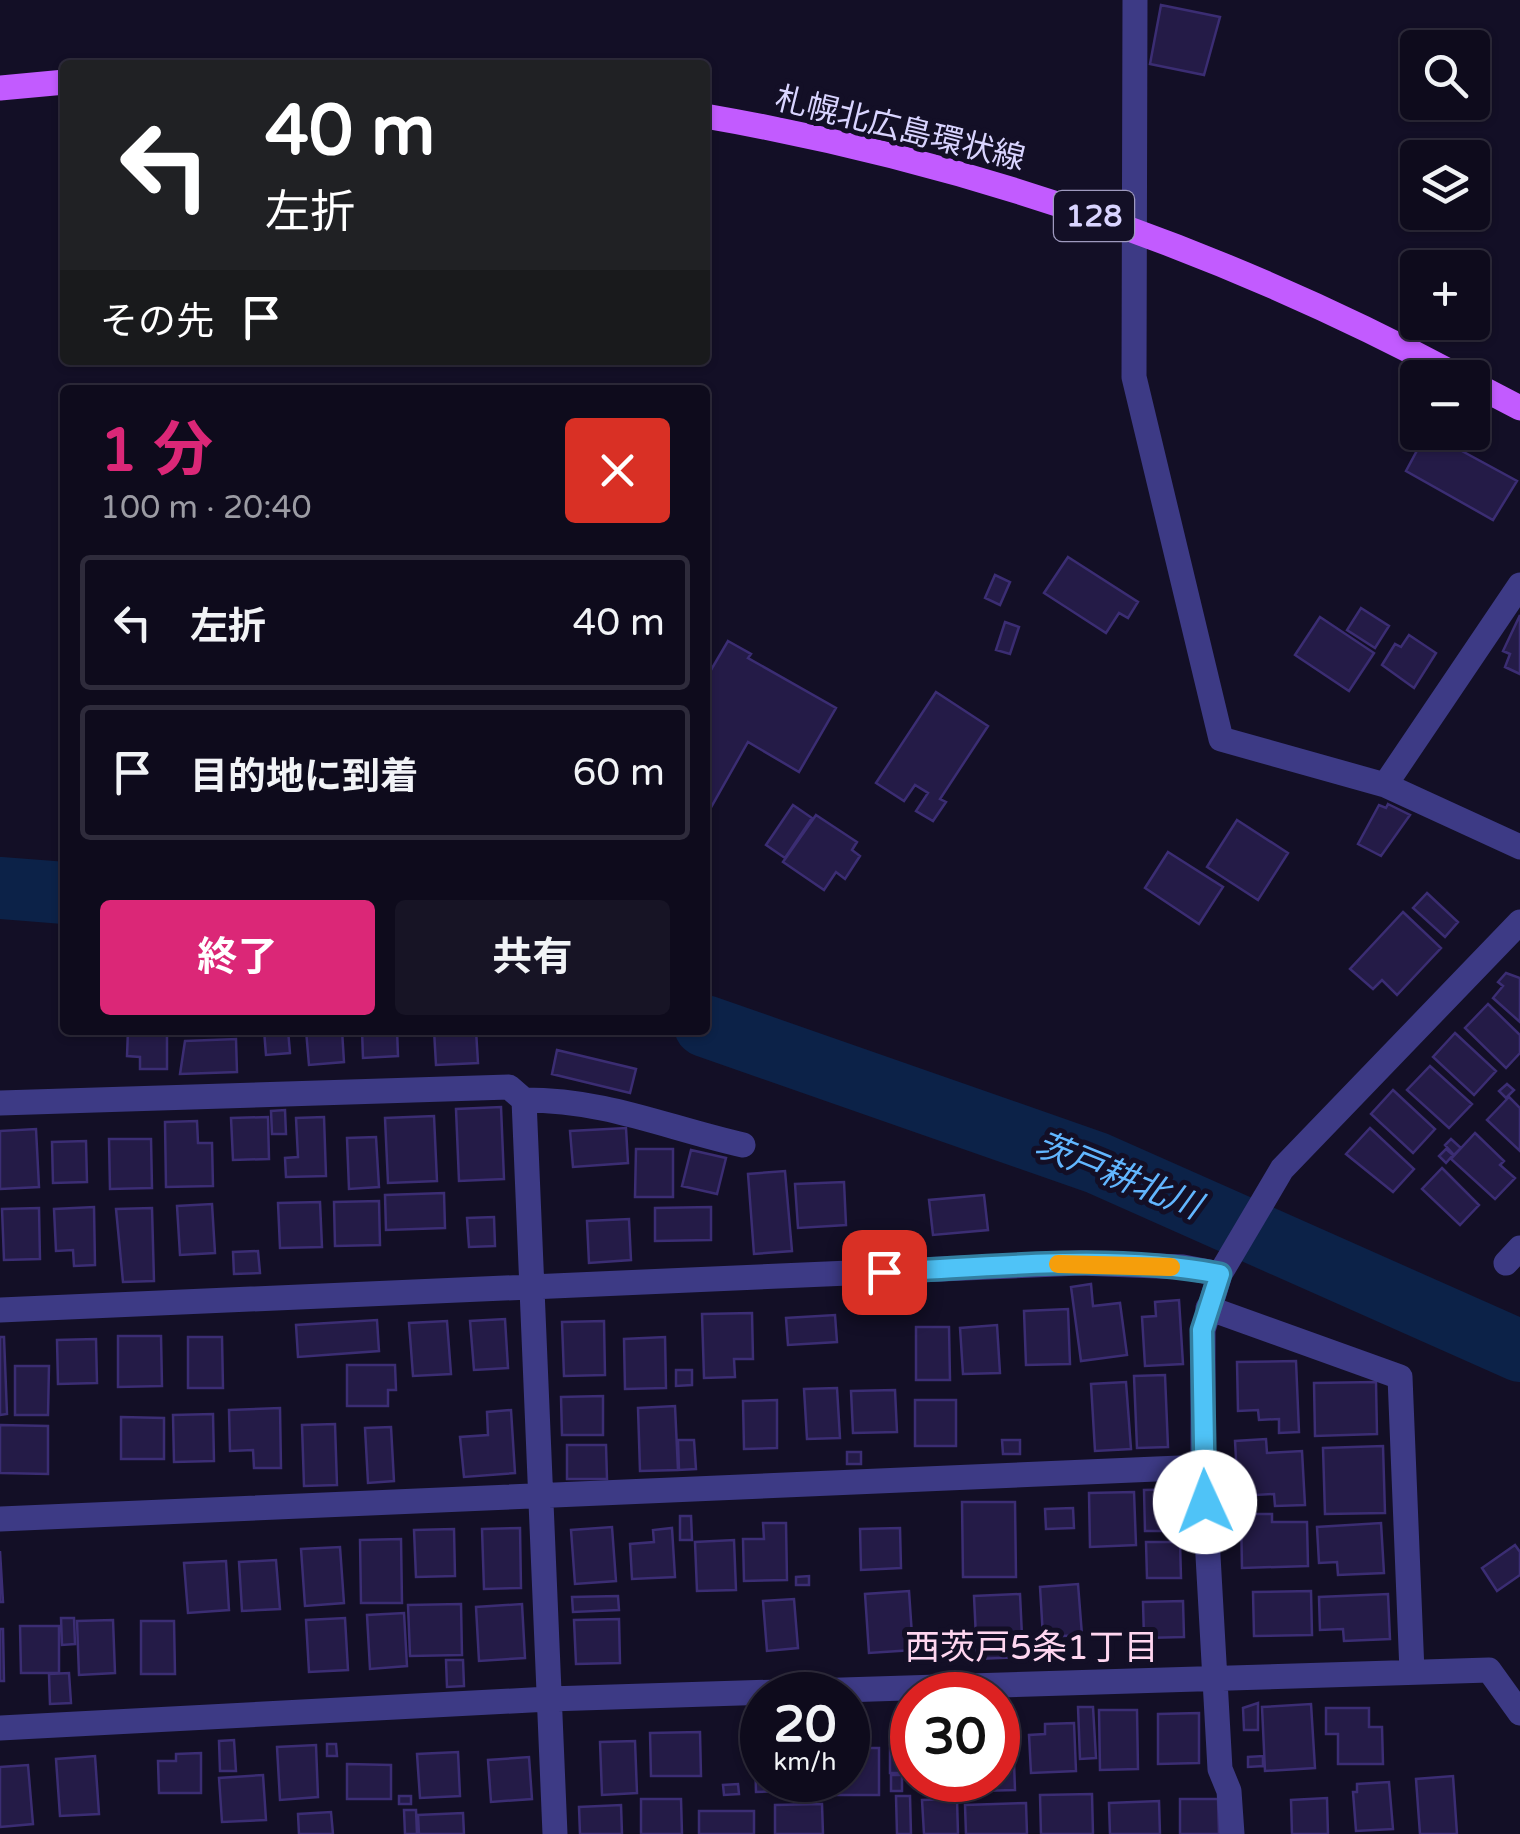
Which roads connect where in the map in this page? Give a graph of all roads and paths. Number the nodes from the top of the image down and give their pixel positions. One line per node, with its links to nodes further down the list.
1 (1135, 0): 5 (street)
2 (60, 82): 3 (main road)
3 (0, 88)
4 (710, 117): 5 (main road, 札幌北広島環状線 / 128)
5 (1134, 228): 6 (main road, 札幌北広島環状線 / 128); 10 (street)
6 (1425, 360)
7 (1490, 392): 8 (main road)
8 (1520, 408)
9 (1520, 586): 10 (street)
10 (1386, 784): 11 (street)
11 (1520, 847)
12 (1520, 922): 16 (street)
13 (524, 1100): 14 (street); 15 (street); 17 (street)
14 (0, 1104)
15 (742, 1146)
16 (1224, 1266): 17 (street); 18 (street)
17 (530, 1288): 19 (street); 21 (street)
18 (1208, 1308): 20 (street); 23 (street)
19 (0, 1310)
20 (1203, 1467): 21 (street); 24 (street)
21 (540, 1496): 22 (street); 25 (street)
22 (0, 1519)
23 (1412, 1672): 24 (street); 26 (street)
24 (1215, 1678): 25 (street); 29 (street)
25 (549, 1699): 27 (street); 28 (street)
26 (1520, 1713)
27 (0, 1728)
28 (556, 1834)
29 (1232, 1834)

